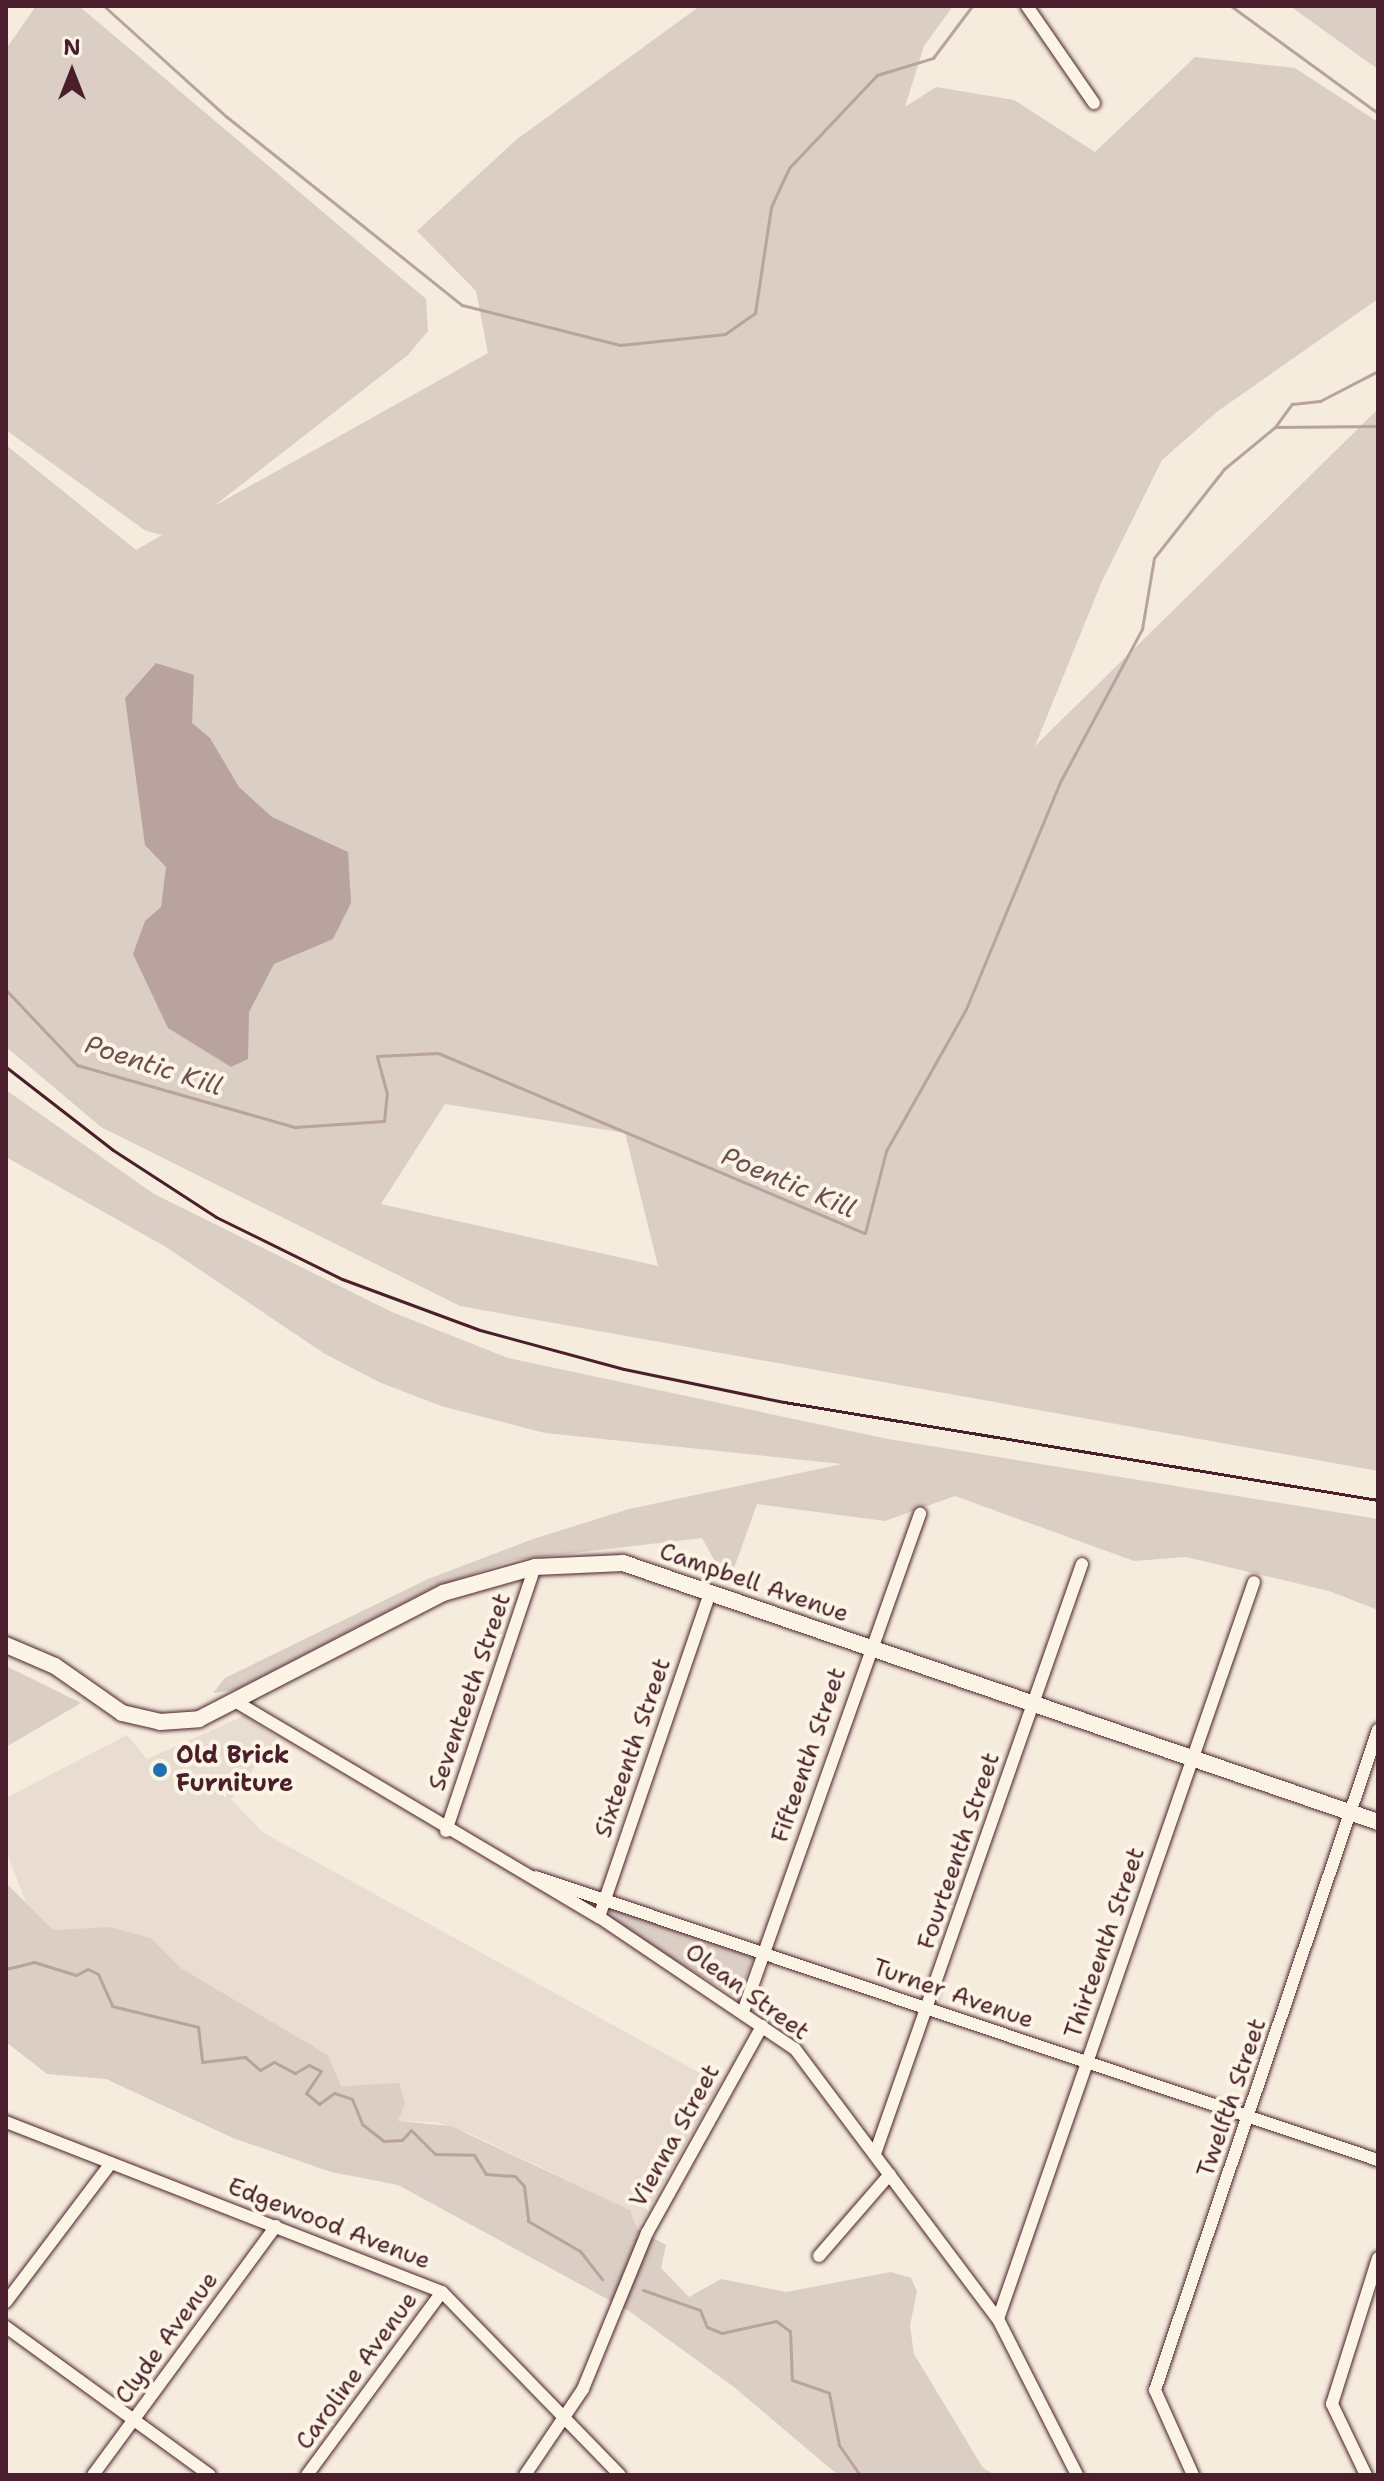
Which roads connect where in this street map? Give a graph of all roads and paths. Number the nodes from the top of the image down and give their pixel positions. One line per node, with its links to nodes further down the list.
1 (1027, 6): 2 (street)
2 (1094, 103)
3 (920, 1514): 9 (street, Fifteenth Street)
4 (1082, 1564): 10 (street, Fourteenth Street)
5 (535, 1567): 7 (street, Campbell Avenue); 11 (street, Campbell Avenue); 16 (street, Seventeeth Street)
6 (1254, 1582): 13 (street, Thirteenth Street)
7 (710, 1593): 9 (street, Campbell Avenue); 18 (street, Sixteenth Street)
8 (6, 1645): 11 (street, Campbell Avenue)
9 (868, 1648): 10 (street, Campbell Avenue); 20 (street, Fifteenth Street)
10 (1034, 1702): 13 (street, Campbell Avenue); 21 (street, Fourteenth Street)
11 (238, 1703): 16 (street, Olean Street)
12 (1378, 1730): 14 (street, Twelfth Street)
13 (1193, 1758): 14 (street, Campbell Avenue); 24 (street, Thirteenth Street)
14 (1349, 1813): 15 (street, Campbell Avenue); 25 (street, Twelfth Street)
15 (1378, 1822)
16 (446, 1831): 17 (street, Olean Street)
17 (513, 1871): 18 (street, Turner Avenue); 19 (street, Olean Street)
18 (605, 1898): 19 (street, Sixteenth Street); 20 (street, Turner Avenue)
19 (599, 1917): 22 (street, Olean Street)
20 (766, 1952): 21 (street, Turner Avenue); 22 (street, Fifteenth Street)
21 (928, 2008): 24 (street, Turner Avenue); 27 (street, Fourteenth Street)
22 (743, 2012): 23 (street, Olean Street)
23 (762, 2026): 27 (street, Olean Street); 38 (street, Vienna Street)
24 (1087, 2063): 25 (street, Turner Avenue); 36 (street, Thirteenth Street)
25 (1251, 2117): 28 (street, Turner Avenue); 46 (street, Twelfth Street)
26 (6, 2122): 29 (street, Edgewood Avenue)
27 (876, 2151): 30 (street, Olean Street)
28 (1378, 2160)
29 (111, 2163): 31 (street, Edgewood Avenue); 35 (street)
30 (890, 2174): 32 (street); 36 (street, Olean Street)
31 (276, 2226): 34 (street, Edgewood Avenue); 39 (street, Clyde Avenue)
32 (819, 2256)
33 (1378, 2258): 47 (street)
34 (442, 2292): 38 (street, Edgewood Avenue); 42 (street, Caroline Avenue)
35 (6, 2302)
36 (998, 2319): 45 (street, Olean Street)
37 (6, 2327): 39 (street)
38 (566, 2418): 43 (street, Vienna Street); 44 (street, Edgewood Avenue)
39 (134, 2420): 40 (street, Clyde Avenue); 41 (street)
40 (93, 2475)
41 (210, 2475)
42 (307, 2475)
43 (525, 2475)
44 (620, 2475)
45 (1077, 2475)
46 (1193, 2475)
47 (1366, 2475)

